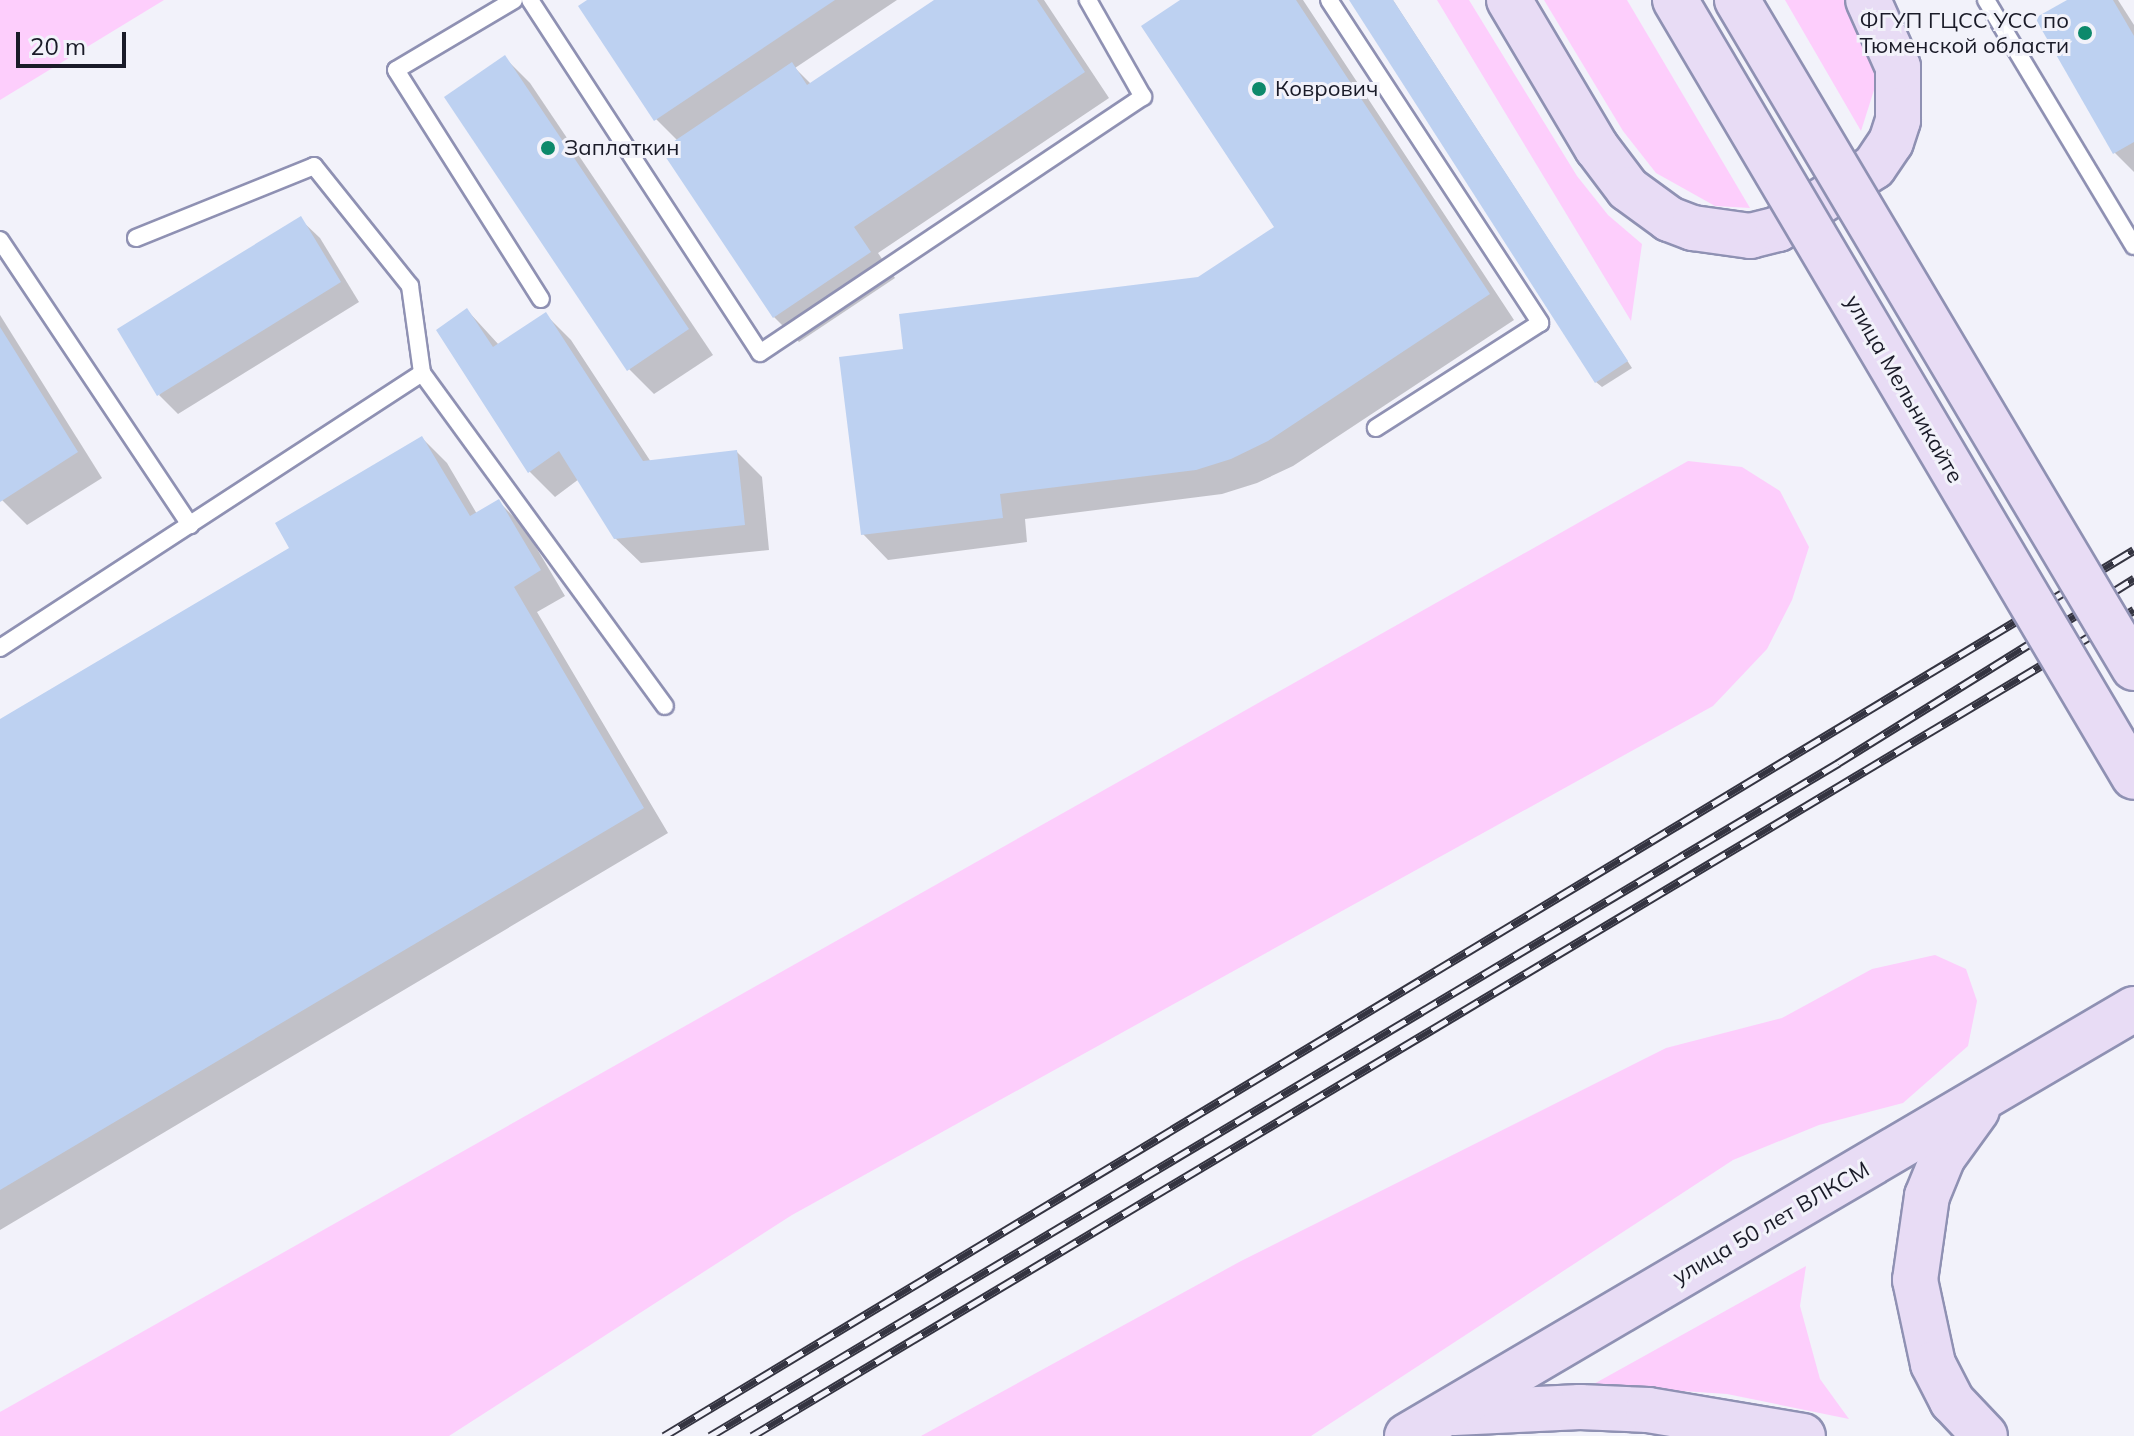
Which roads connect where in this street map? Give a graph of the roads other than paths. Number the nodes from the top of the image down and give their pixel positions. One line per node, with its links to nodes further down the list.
1 (514, 0): 13 (lane)
2 (530, 0): 3 (lane)
3 (1088, 0)
4 (1329, 0): 15 (lane)
5 (1509, 0): 8 (street)
6 (1675, 0): 20 (street, улица Мельникайте, bridge)
7 (1737, 0): 18 (street, bridge)
8 (1868, 0)
9 (1986, 0): 12 (lane)
10 (136, 238): 14 (lane)
11 (0, 240): 16 (lane)
12 (2134, 246)
13 (541, 299)
14 (422, 373): 16 (lane); 19 (lane)
15 (1376, 428)
16 (190, 525): 17 (lane)
17 (0, 648)
18 (2134, 668)
19 (665, 706)
20 (2134, 777)
21 (2134, 1009): 22 (street, улица 50 лет ВЛКСМ)
22 (1996, 1090): 23 (street, улица 50 лет ВЛКСМ); 26 (street)
23 (1444, 1414): 24 (street, улица 50 лет ВЛКСМ); 25 (street)
24 (1407, 1436)
25 (1803, 1436)
26 (1985, 1436)

